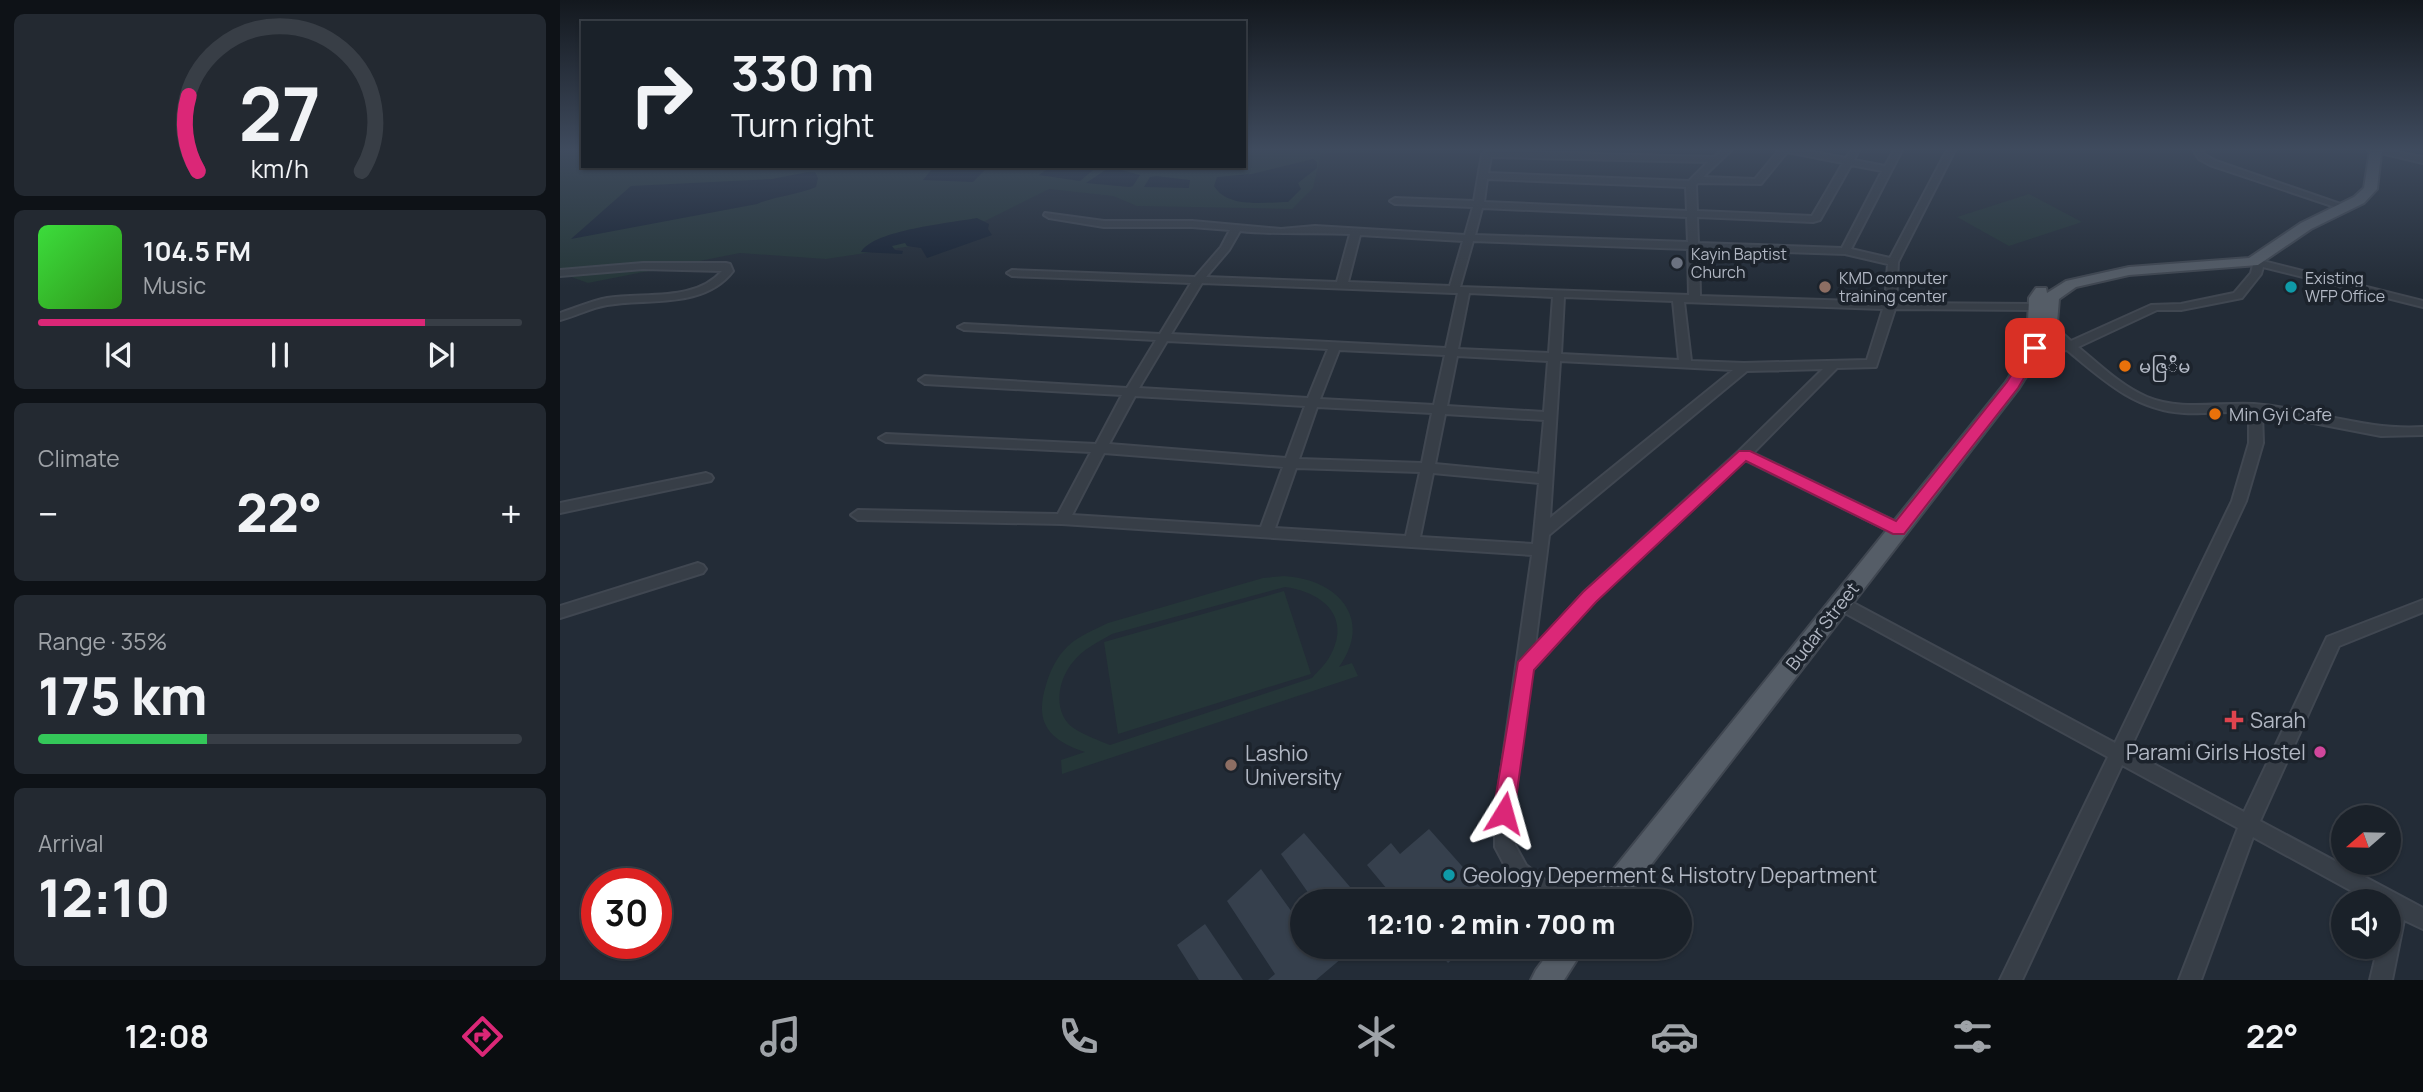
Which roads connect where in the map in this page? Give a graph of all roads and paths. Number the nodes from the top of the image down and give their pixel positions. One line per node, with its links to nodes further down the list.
1 (1479, 196): 10 (street)
2 (1693, 196): 11 (street)
3 (1830, 196): 11 (street)
4 (1874, 196): 17 (street)
5 (1927, 196): 19 (street)
6 (2313, 196): 9 (street)
7 (2363, 196): 9 (main road)
8 (1395, 201): 10 (street)
9 (2341, 205): 18 (main road)
10 (1478, 206): 11 (street); 15 (street)
11 (1691, 214): 16 (street)
12 (1049, 215): 13 (street)
13 (1236, 229): 14 (street); 22 (street)
14 (1356, 232): 15 (street); 23 (street)
15 (1468, 238): 16 (street); 24 (street)
16 (1695, 244): 17 (street); 27 (street)
17 (1845, 251): 19 (street)
18 (2253, 261): 28 (street); 30 (main road); 35 (street)
19 (1893, 262): 29 (street)
20 (1012, 273): 22 (street)
21 (560, 274): 31 (street)
22 (1199, 279): 23 (street); 34 (street)
23 (1342, 284): 24 (street)
24 (1459, 290): 25 (street); 38 (street)
25 (1559, 294): 26 (street); 39 (street)
26 (1678, 298): 27 (street); 40 (street)
27 (1696, 298): 29 (street)
28 (2421, 304)
29 (1890, 306): 30 (street); 42 (street)
30 (2043, 307): 33 (main road); 37 (main road)
31 (560, 317)
32 (964, 327): 34 (street)
33 (2050, 328): 35 (street); 37 (main road, Budar Street)
34 (1165, 337): 36 (street); 44 (street)
35 (2070, 346): 37 (street); 46 (street)
36 (1334, 348): 38 (street); 45 (street)
37 (2035, 348): 60 (main road, Budar Street)
38 (1451, 353): 39 (street); 47 (street)
39 (1554, 358): 40 (street); 48 (street)
40 (1685, 363): 41 (street)
41 (1744, 367): 42 (street); 62 (street)
42 (1832, 367): 52 (street)
43 (925, 380): 44 (street)
44 (1131, 391): 45 (street); 51 (street)
45 (1311, 404): 47 (street); 53 (street)
46 (2255, 408): 49 (street); 70 (street)
47 (1438, 410): 48 (street); 54 (street)
48 (1549, 416): 56 (street)
49 (2422, 432)
50 (886, 438): 51 (street)
51 (1099, 448): 53 (street); 59 (street)
52 (1744, 454): 60 (street); 69 (street)
53 (1292, 463): 54 (street); 61 (street)
54 (1427, 468): 56 (street); 63 (street)
55 (706, 478): 57 (street)
56 (1546, 479): 62 (street)
57 (560, 508)
58 (858, 515): 59 (street)
59 (1062, 519): 61 (street)
60 (1898, 529): 66 (main road, Budar Street)
61 (1266, 533): 63 (street)
62 (1542, 533): 64 (street)
63 (1412, 542): 64 (street)
64 (1538, 550): 69 (street)
65 (698, 569): 68 (street)
66 (1840, 603): 70 (street); 73 (main road, Budar Street)
67 (2423, 607): 71 (street)
68 (560, 612)
69 (1525, 668): 72 (street)
70 (2119, 756): 71 (street); 80 (street)
71 (2249, 823): 74 (street); 81 (street)
72 (1541, 889)
73 (1615, 889)
74 (2370, 889)
75 (2401, 906): 76 (street)
76 (2423, 919)
77 (1562, 959): 79 (main road)
78 (2385, 959): 82 (street)
79 (1546, 980)
80 (2011, 980)
81 (2190, 980)
82 (2381, 980)

